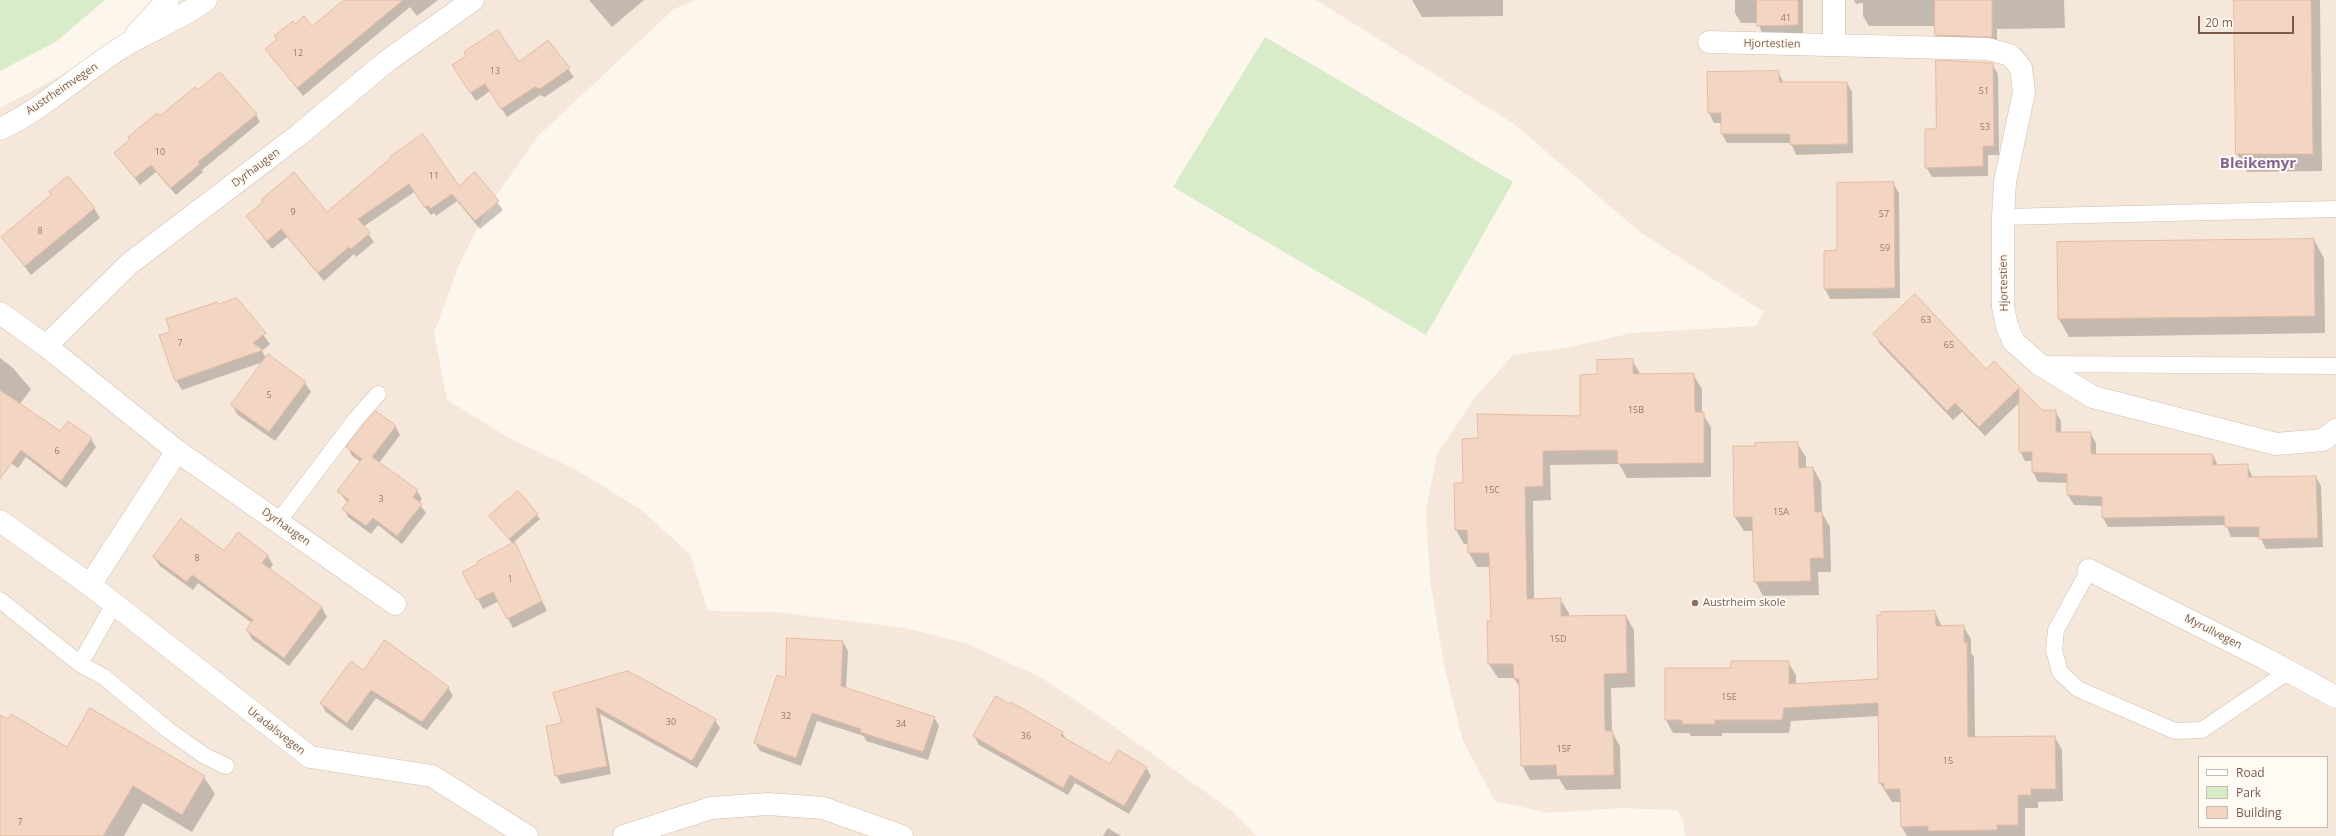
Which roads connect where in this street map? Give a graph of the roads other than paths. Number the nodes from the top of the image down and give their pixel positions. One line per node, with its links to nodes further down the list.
1 (168, 0): 7 (street, Austrheimvegen)
2 (206, 0): 7 (street, Austrheimvegen)
3 (474, 0): 12 (street, Dyrhaugen)
4 (1834, 0): 6 (street)
5 (1710, 42): 6 (street, Hjortestien)
6 (1834, 45): 10 (street, Hjortestien)
7 (124, 46): 8 (street, Austrheimvegen)
8 (0, 129)
9 (2336, 209): 10 (lane)
10 (2003, 217): 13 (street, Hjortestien)
11 (0, 313): 12 (street, Dyrhaugen)
12 (46, 346): 17 (street, Dyrhaugen)
13 (2039, 364): 14 (lane); 16 (street, Hjortestien)
14 (2336, 366)
15 (378, 394): 19 (lane)
16 (2336, 430)
17 (177, 451): 19 (street, Dyrhaugen); 21 (street)
18 (0, 521): 21 (street, Uradalsvegen)
19 (278, 522): 24 (street, Dyrhaugen)
20 (2089, 570): 26 (street, Myrullvegen); 26 (lane)
21 (90, 585): 23 (street, Uradalsvegen)
22 (0, 600): 25 (lane)
23 (114, 604): 25 (lane); 29 (street, Uradalsvegen)
24 (395, 604)
25 (80, 664): 28 (lane)
26 (2289, 671): 27 (street, Myrullvegen)
27 (2336, 697)
28 (226, 766)
29 (527, 836)
30 (624, 836): 31 (street)
31 (902, 836)

